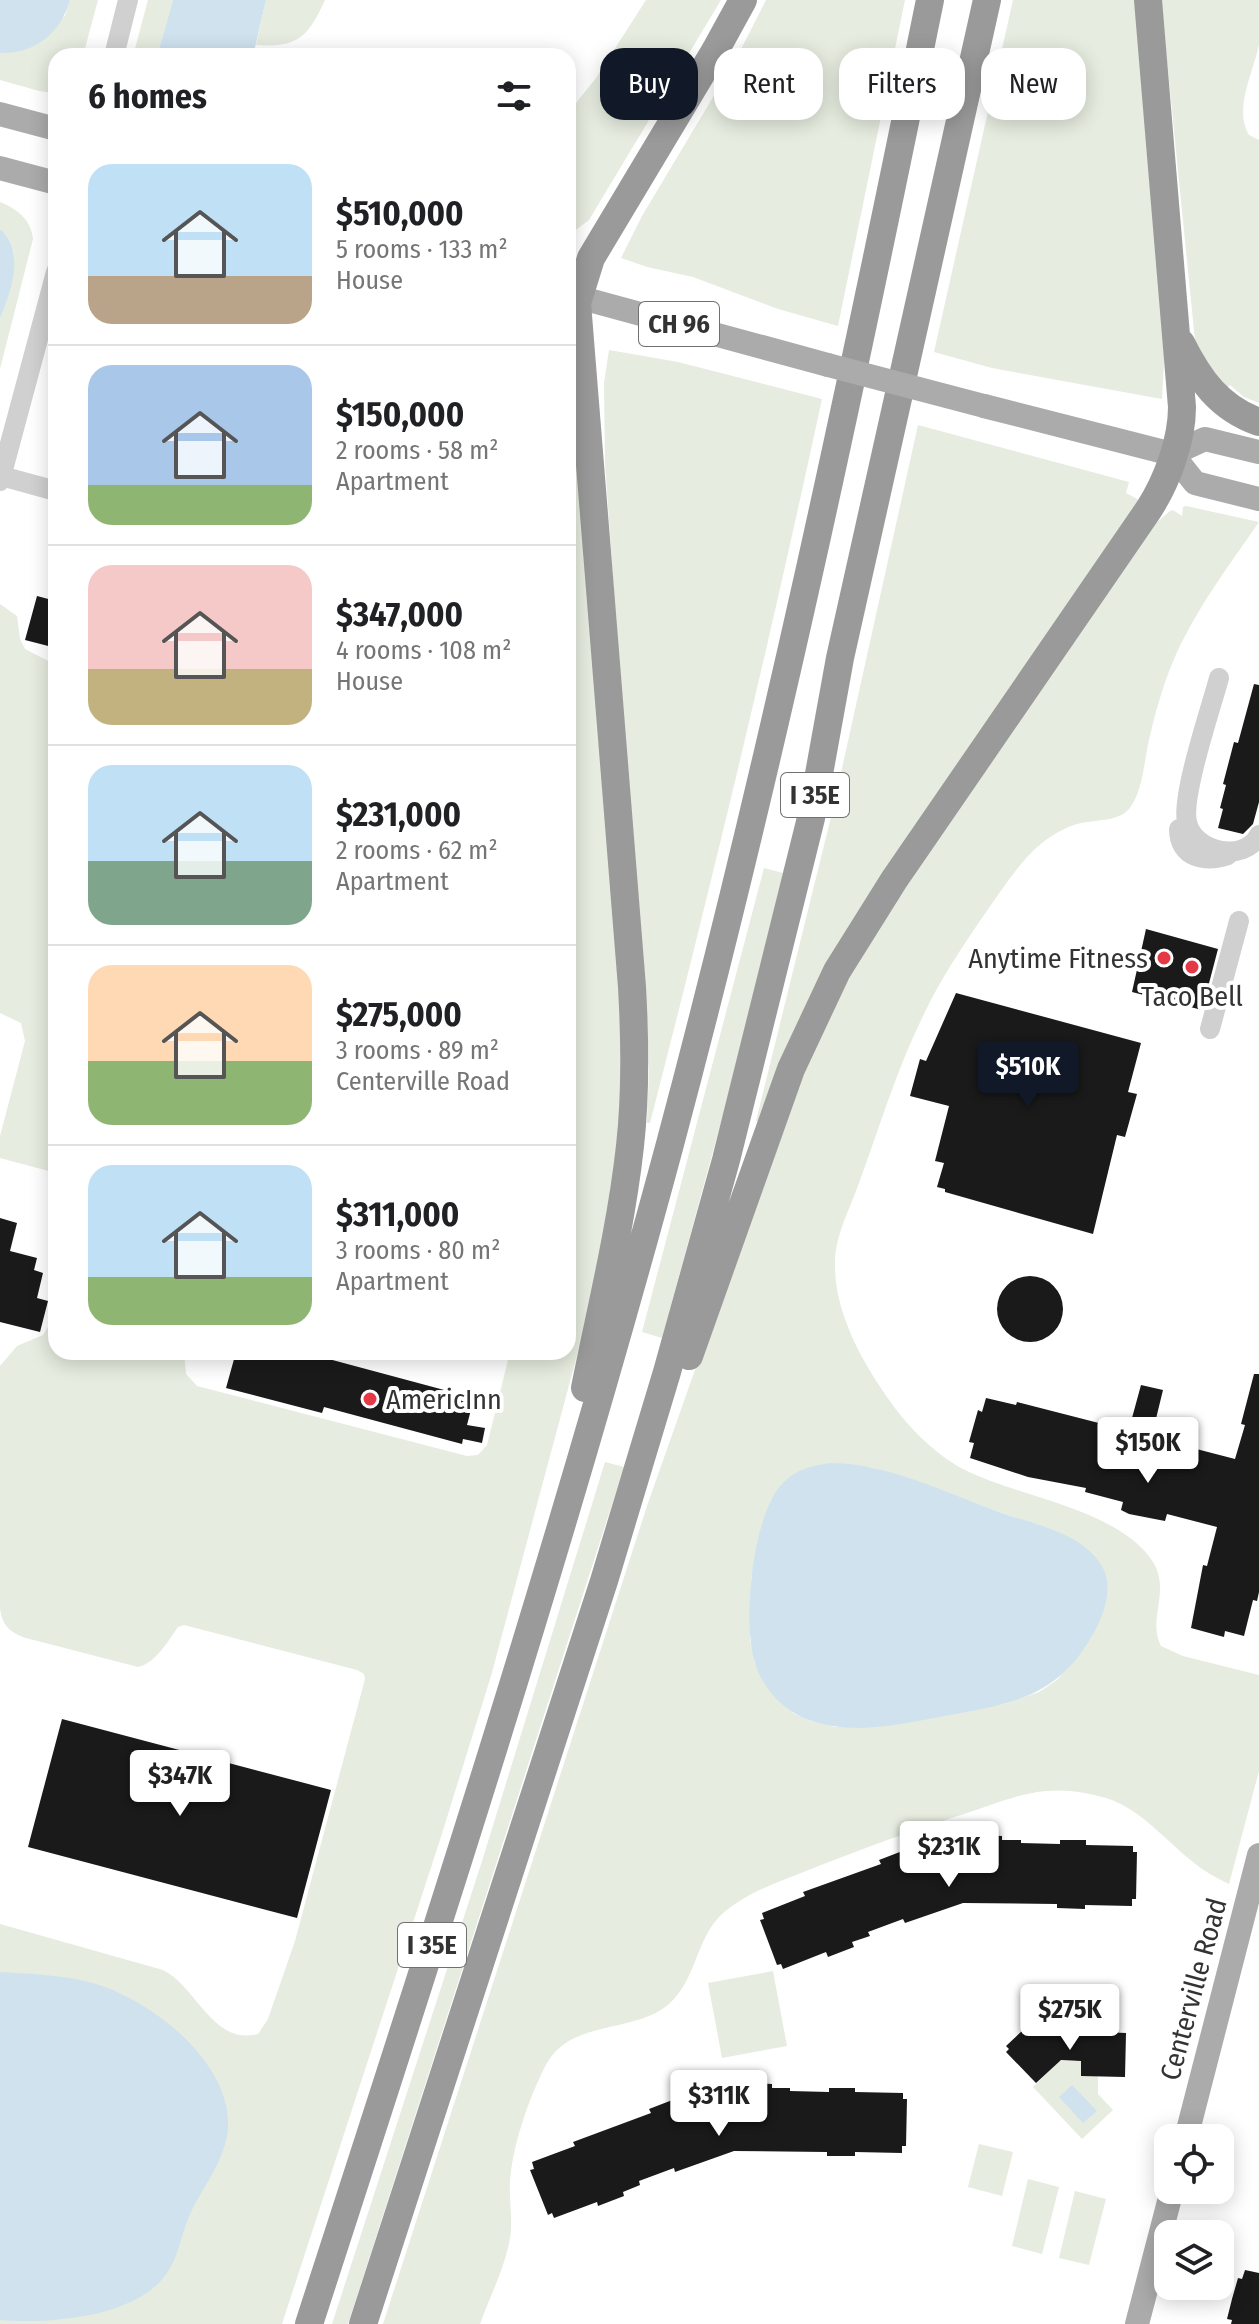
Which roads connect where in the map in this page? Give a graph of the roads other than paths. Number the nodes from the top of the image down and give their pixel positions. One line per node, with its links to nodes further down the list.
1 (128, 0): 6 (street)
2 (743, 0): 11 (highway)
3 (930, 0): 26 (highway, I 35E)
4 (987, 0): 27 (highway, I 35E)
5 (1148, 0): 15 (highway)
6 (116, 48)
7 (0, 114): 8 (main road)
8 (48, 127)
9 (0, 168): 10 (main road)
10 (48, 181)
11 (576, 284)
12 (576, 294): 18 (main road, CH 96, bridge)
13 (48, 302): 19 (street)
14 (576, 316): 26 (highway)
15 (1176, 335): 16 (highway); 18 (highway)
16 (1259, 422)
17 (1259, 452): 18 (main road)
18 (1172, 454): 21 (main road); 27 (highway)
19 (1, 479): 20 (street)
20 (48, 489)
21 (1259, 499)
22 (1219, 678): 23 (street)
23 (1259, 835)
24 (1239, 921): 25 (street)
25 (1210, 1029)
26 (551, 1565): 31 (highway, I 35E)
27 (604, 1581): 32 (highway, I 35E)
28 (1259, 1855): 29 (main road, Centerville Road)
29 (1190, 2124)
30 (1168, 2204): 33 (main road)
31 (309, 2324)
32 (363, 2324)
33 (1137, 2324)

